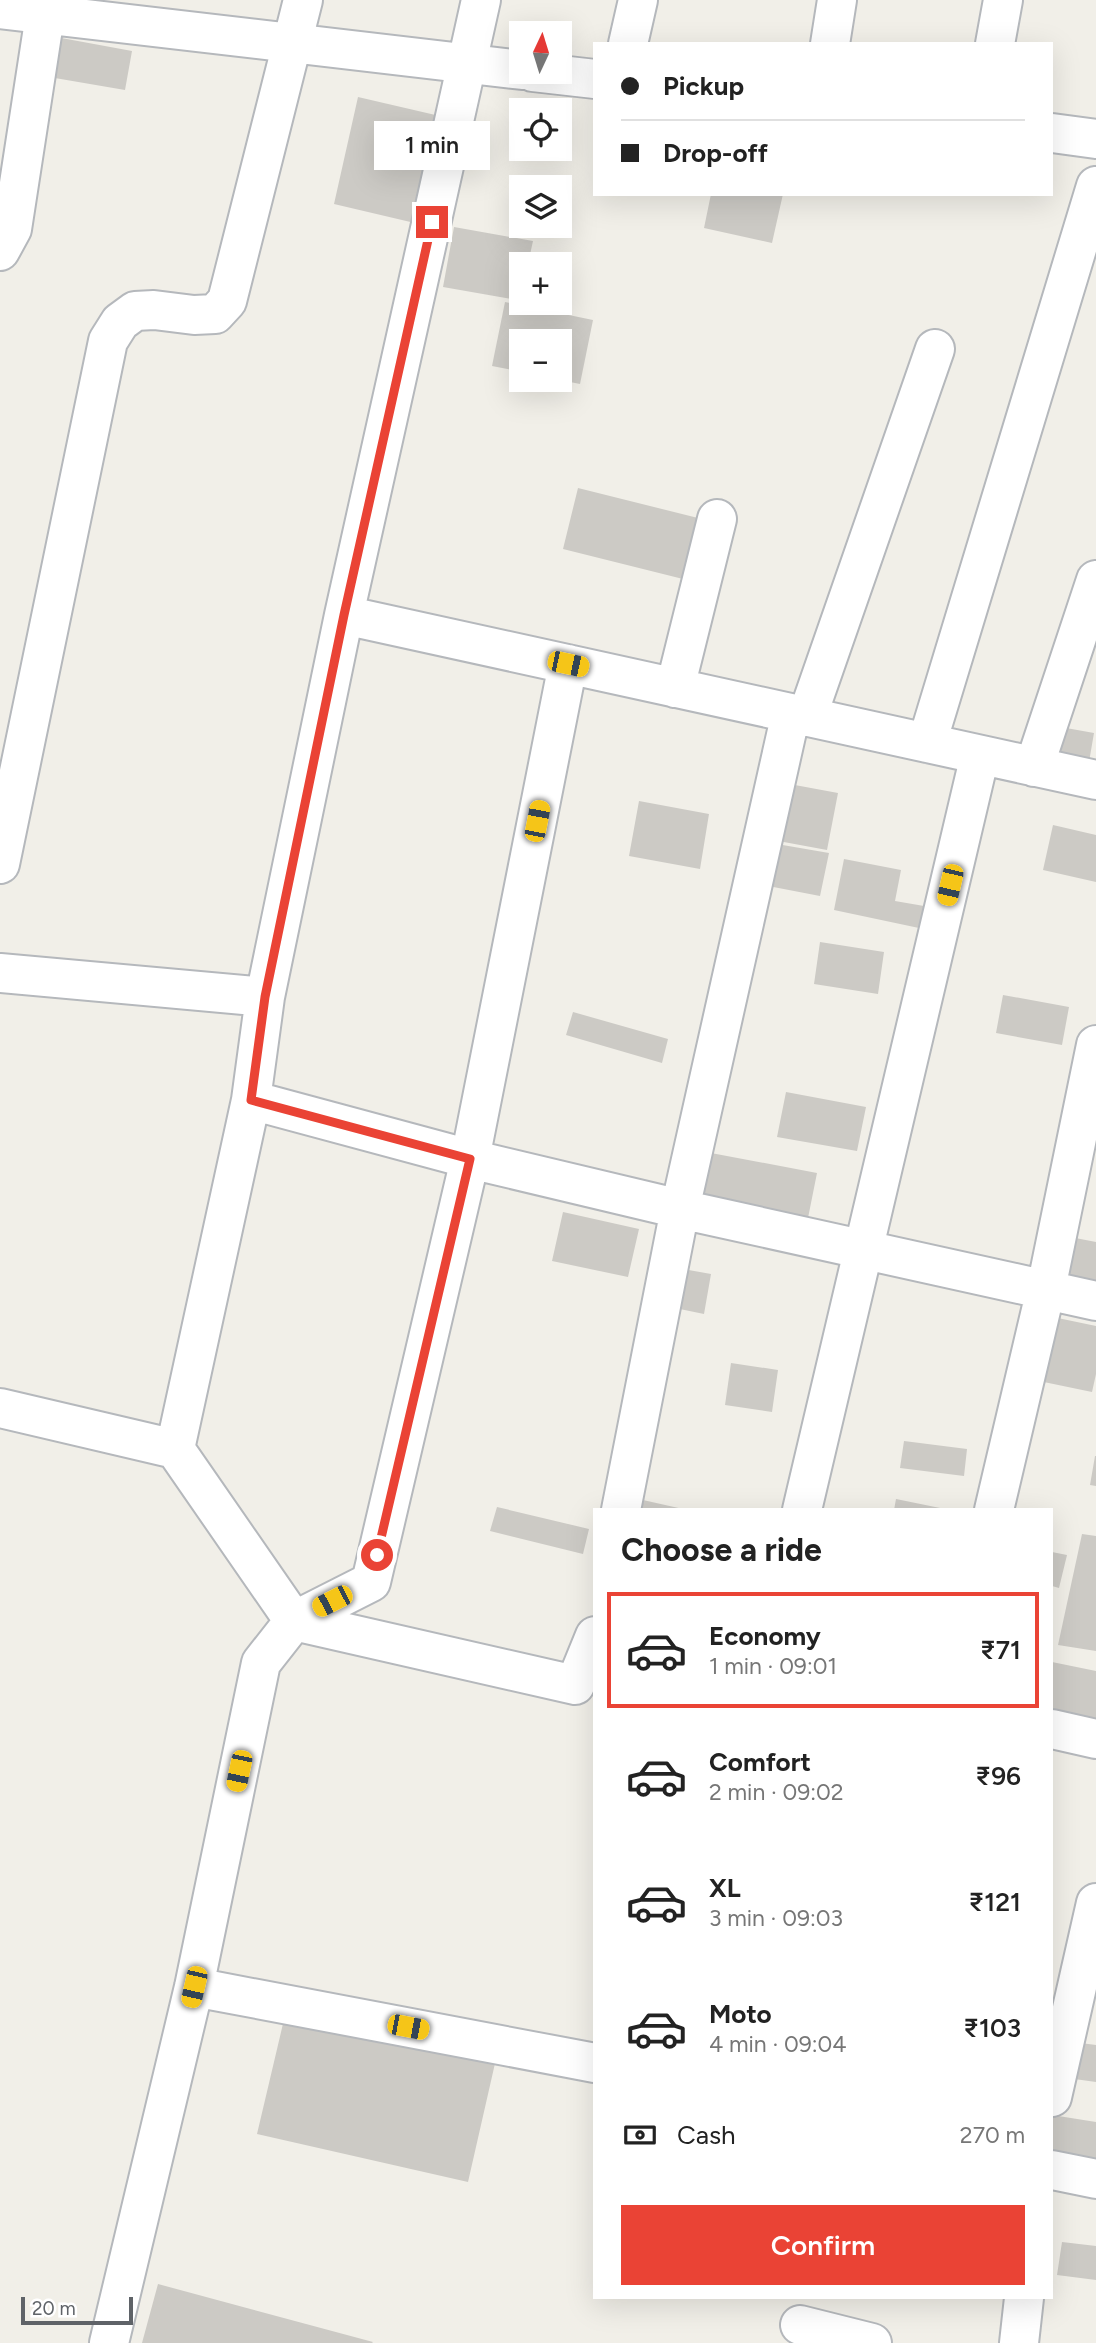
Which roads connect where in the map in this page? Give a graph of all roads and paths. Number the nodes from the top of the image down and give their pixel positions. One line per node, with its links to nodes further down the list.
1 (303, 0): 12 (street)
2 (481, 0): 13 (street)
3 (638, 0): 9 (street)
4 (836, 0): 10 (street)
5 (1003, 0): 11 (street)
6 (0, 9): 8 (street)
7 (152, 14): 8 (street); 12 (street)
8 (45, 15): 20 (street)
9 (628, 42)
10 (830, 42)
11 (995, 42)
12 (293, 43): 13 (street); 32 (street)
13 (466, 64): 14 (street); 24 (street)
14 (509, 69)
15 (572, 76): 16 (street)
16 (593, 79)
17 (1053, 133): 18 (street)
18 (1096, 139)
19 (1096, 186): 28 (street)
20 (0, 251)
21 (935, 349): 27 (street)
22 (717, 519): 26 (street)
23 (1096, 580): 30 (street)
24 (344, 615): 25 (street); 34 (street)
25 (568, 664): 26 (street); 37 (street)
26 (675, 688): 27 (street)
27 (799, 715): 28 (street); 38 (street)
28 (927, 743): 29 (street)
29 (980, 755): 30 (street); 39 (street)
30 (1034, 767): 31 (street)
31 (1096, 780)
32 (0, 864)
33 (0, 973): 34 (street)
34 (265, 997): 36 (street)
35 (1096, 1045): 40 (street)
36 (251, 1100): 37 (street); 43 (street)
37 (470, 1159): 38 (street); 47 (street)
38 (680, 1209): 39 (street); 44 (street)
39 (864, 1251): 40 (street); 45 (street)
40 (1046, 1289): 41 (street); 46 (street)
41 (1096, 1301)
42 (0, 1408): 43 (street)
43 (175, 1449): 47 (street)
44 (621, 1508)
45 (802, 1508)
46 (994, 1508)
47 (294, 1621): 48 (street); 52 (street)
48 (593, 1641)
49 (1053, 1729): 50 (street)
50 (1096, 1739)
51 (1096, 1903): 54 (street)
52 (194, 1987): 53 (street); 59 (street)
53 (593, 2063)
54 (1053, 2092)
55 (1053, 2170): 56 (street)
56 (1096, 2179)
57 (1024, 2299): 61 (street)
58 (801, 2322): 60 (street)
59 (109, 2343)
60 (872, 2343)
61 (1019, 2343)

